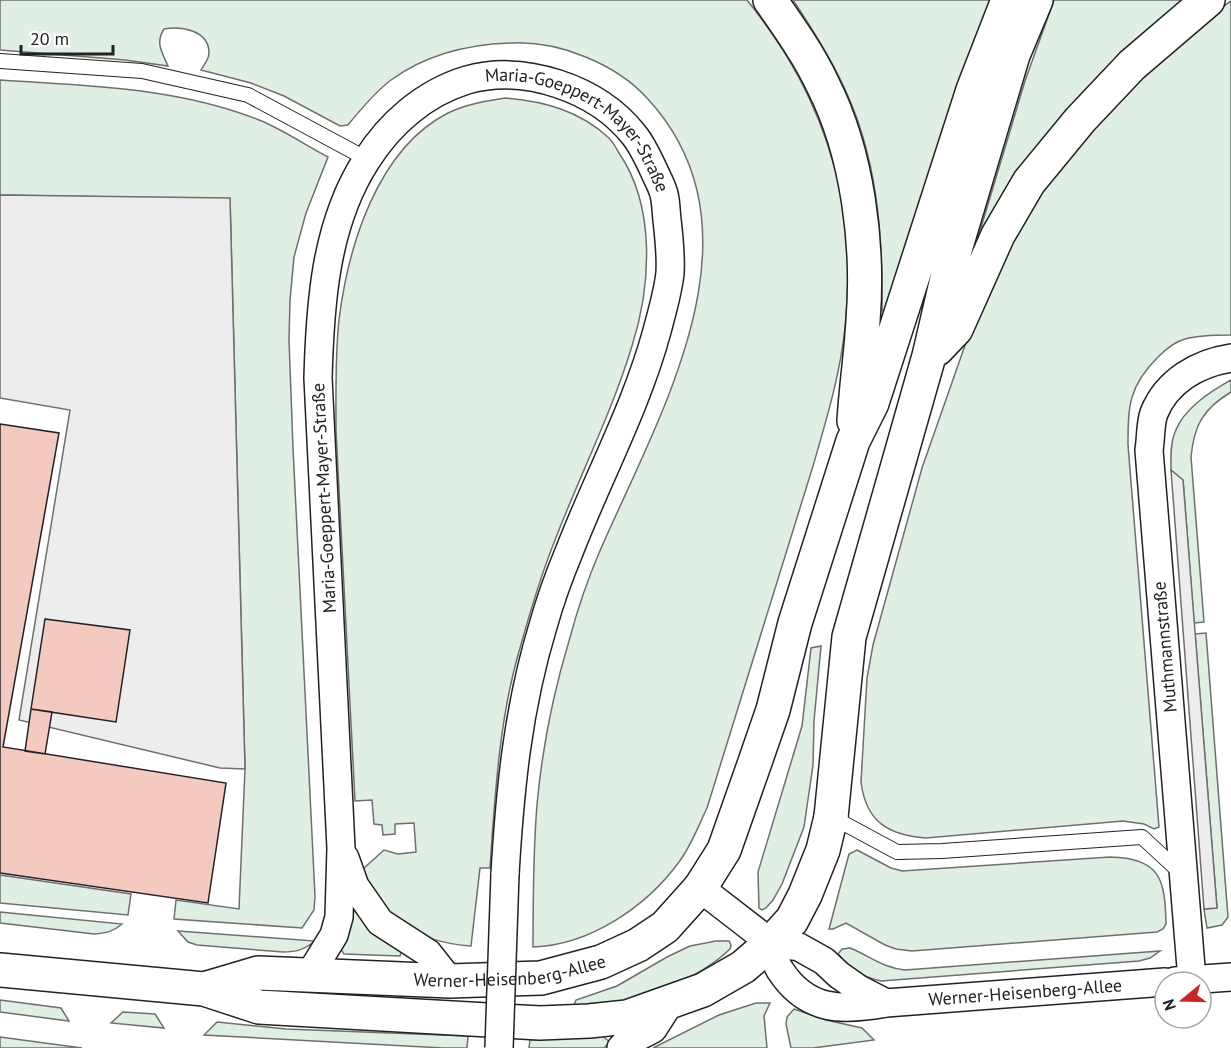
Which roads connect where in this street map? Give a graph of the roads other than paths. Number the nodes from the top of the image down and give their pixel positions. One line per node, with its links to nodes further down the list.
1 (770, 0): 9 (main road)
2 (1008, 0): 9 (main road)
3 (1036, 0): 7 (main road, Werner-Heisenberg-Allee)
4 (1208, 0): 7 (main road)
5 (0, 61): 6 (lane)
6 (367, 159): 11 (street, Maria-Goeppert-Mayer-Straße); 25 (street, Maria-Goeppert-Mayer-Straße, bridge)
7 (929, 356): 10 (main road, Werner-Heisenberg-Allee)
8 (1231, 358): 12 (street, Muthmannstraße)
9 (853, 441): 13 (main road, Werner-Heisenberg-Allee)
10 (831, 817): 12 (lane); 14 (main road, Werner-Heisenberg-Allee)
11 (341, 848): 17 (street, Maria-Goeppert-Mayer-Straße); 20 (street, Maria-Goeppert-Mayer-Straße)
12 (1184, 875): 16 (street, Muthmannstraße)
13 (700, 888): 14 (street); 20 (main road, Werner-Heisenberg-Allee)
14 (771, 943): 23 (street); 23 (street, Werner-Heisenberg-Allee); 24 (main road, Werner-Heisenberg-Allee)
15 (0, 970): 22 (main road, Werner-Heisenberg-Allee)
16 (1176, 970)
17 (310, 974): 20 (main road, Werner-Heisenberg-Allee); 22 (main road, Werner-Heisenberg-Allee)
18 (1231, 978): 19 (street, Werner-Heisenberg-Allee)
19 (1213, 979)
20 (450, 981)
21 (1153, 983): 23 (street, Werner-Heisenberg-Allee)
22 (204, 990): 24 (main road, Werner-Heisenberg-Allee)
23 (886, 1003)
24 (669, 1004): 26 (street)
25 (499, 1048)
26 (621, 1048)

